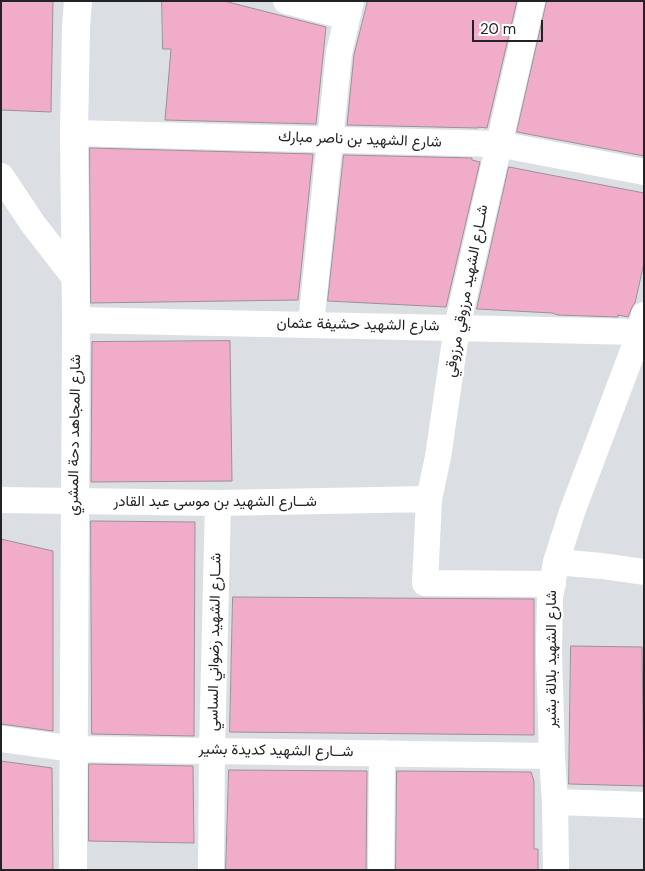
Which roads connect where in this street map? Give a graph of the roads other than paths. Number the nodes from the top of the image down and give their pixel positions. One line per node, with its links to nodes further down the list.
1 (78, 1): 5 (street, شارع المجاهد دحة المشري)
2 (286, 1): 4 (street)
3 (532, 1): 7 (street, شــارع الشهيد مرزوقي مرزوقي)
4 (349, 9): 6 (street)
5 (74, 133): 6 (street, شارع الشهيد بن ناصر مبارك); 10 (street, شارع المجاهد دحة المشري)
6 (330, 139): 7 (street, شارع الشهيد بن ناصر مبارك); 13 (street)
7 (498, 144): 8 (street, شارع الشهيد بن ناصر مبارك); 14 (street, شــارع الشهيد مرزوقي مرزوقي)
8 (644, 172)
9 (1, 176): 10 (street)
10 (75, 278): 11 (street, شارع المجاهد دحة المشري)
11 (76, 320): 13 (street, شارع الشهيد حشيفة عثمان); 17 (street, شارع المجاهد دحة المشري)
12 (642, 323): 14 (street, شارع الشهيد حشيفة عثمان); 20 (street, شارع الشهيد بلالة بشير)
13 (311, 324): 14 (street, شارع الشهيد حشيفة عثمان)
14 (457, 327): 15 (street, شــارع الشهيد مرزوقي مرزوقي)
15 (429, 499): 18 (street, شــارع الشهيد بن موسى عبد القادر); 20 (street, شــارع الشهيد مرزوقي مرزوقي)
16 (1, 500): 17 (street, شــارع الشهيد بن موسى عبد القادر)
17 (74, 501): 18 (street, شــارع الشهيد بن موسى عبد القادر); 22 (street, شارع المجاهد دحة المشري)
18 (218, 504): 23 (street, شــارع الشهيد رضواني الساسي)
19 (644, 572): 20 (street)
20 (554, 573): 25 (street, شارع الشهيد بلالة بشير)
21 (1, 739): 22 (street, شــارع الشهيد كديدة بشير)
22 (74, 749): 23 (street, شــارع الشهيد كديدة بشير); 28 (street, شارع المجاهد دحة المشري)
23 (212, 750): 24 (street, شــارع الشهيد كديدة بشير); 29 (street, شــارع الشهيد رضواني الساسي)
24 (382, 753): 25 (street, شــارع الشهيد كديدة بشير); 30 (street)
25 (552, 756): 26 (street, شارع الشهيد بلالة بشير)
26 (555, 802): 27 (street); 31 (street, شارع الشهيد بلالة بشير)
27 (644, 805)
28 (73, 870)
29 (211, 870)
30 (381, 870)
31 (556, 870)

